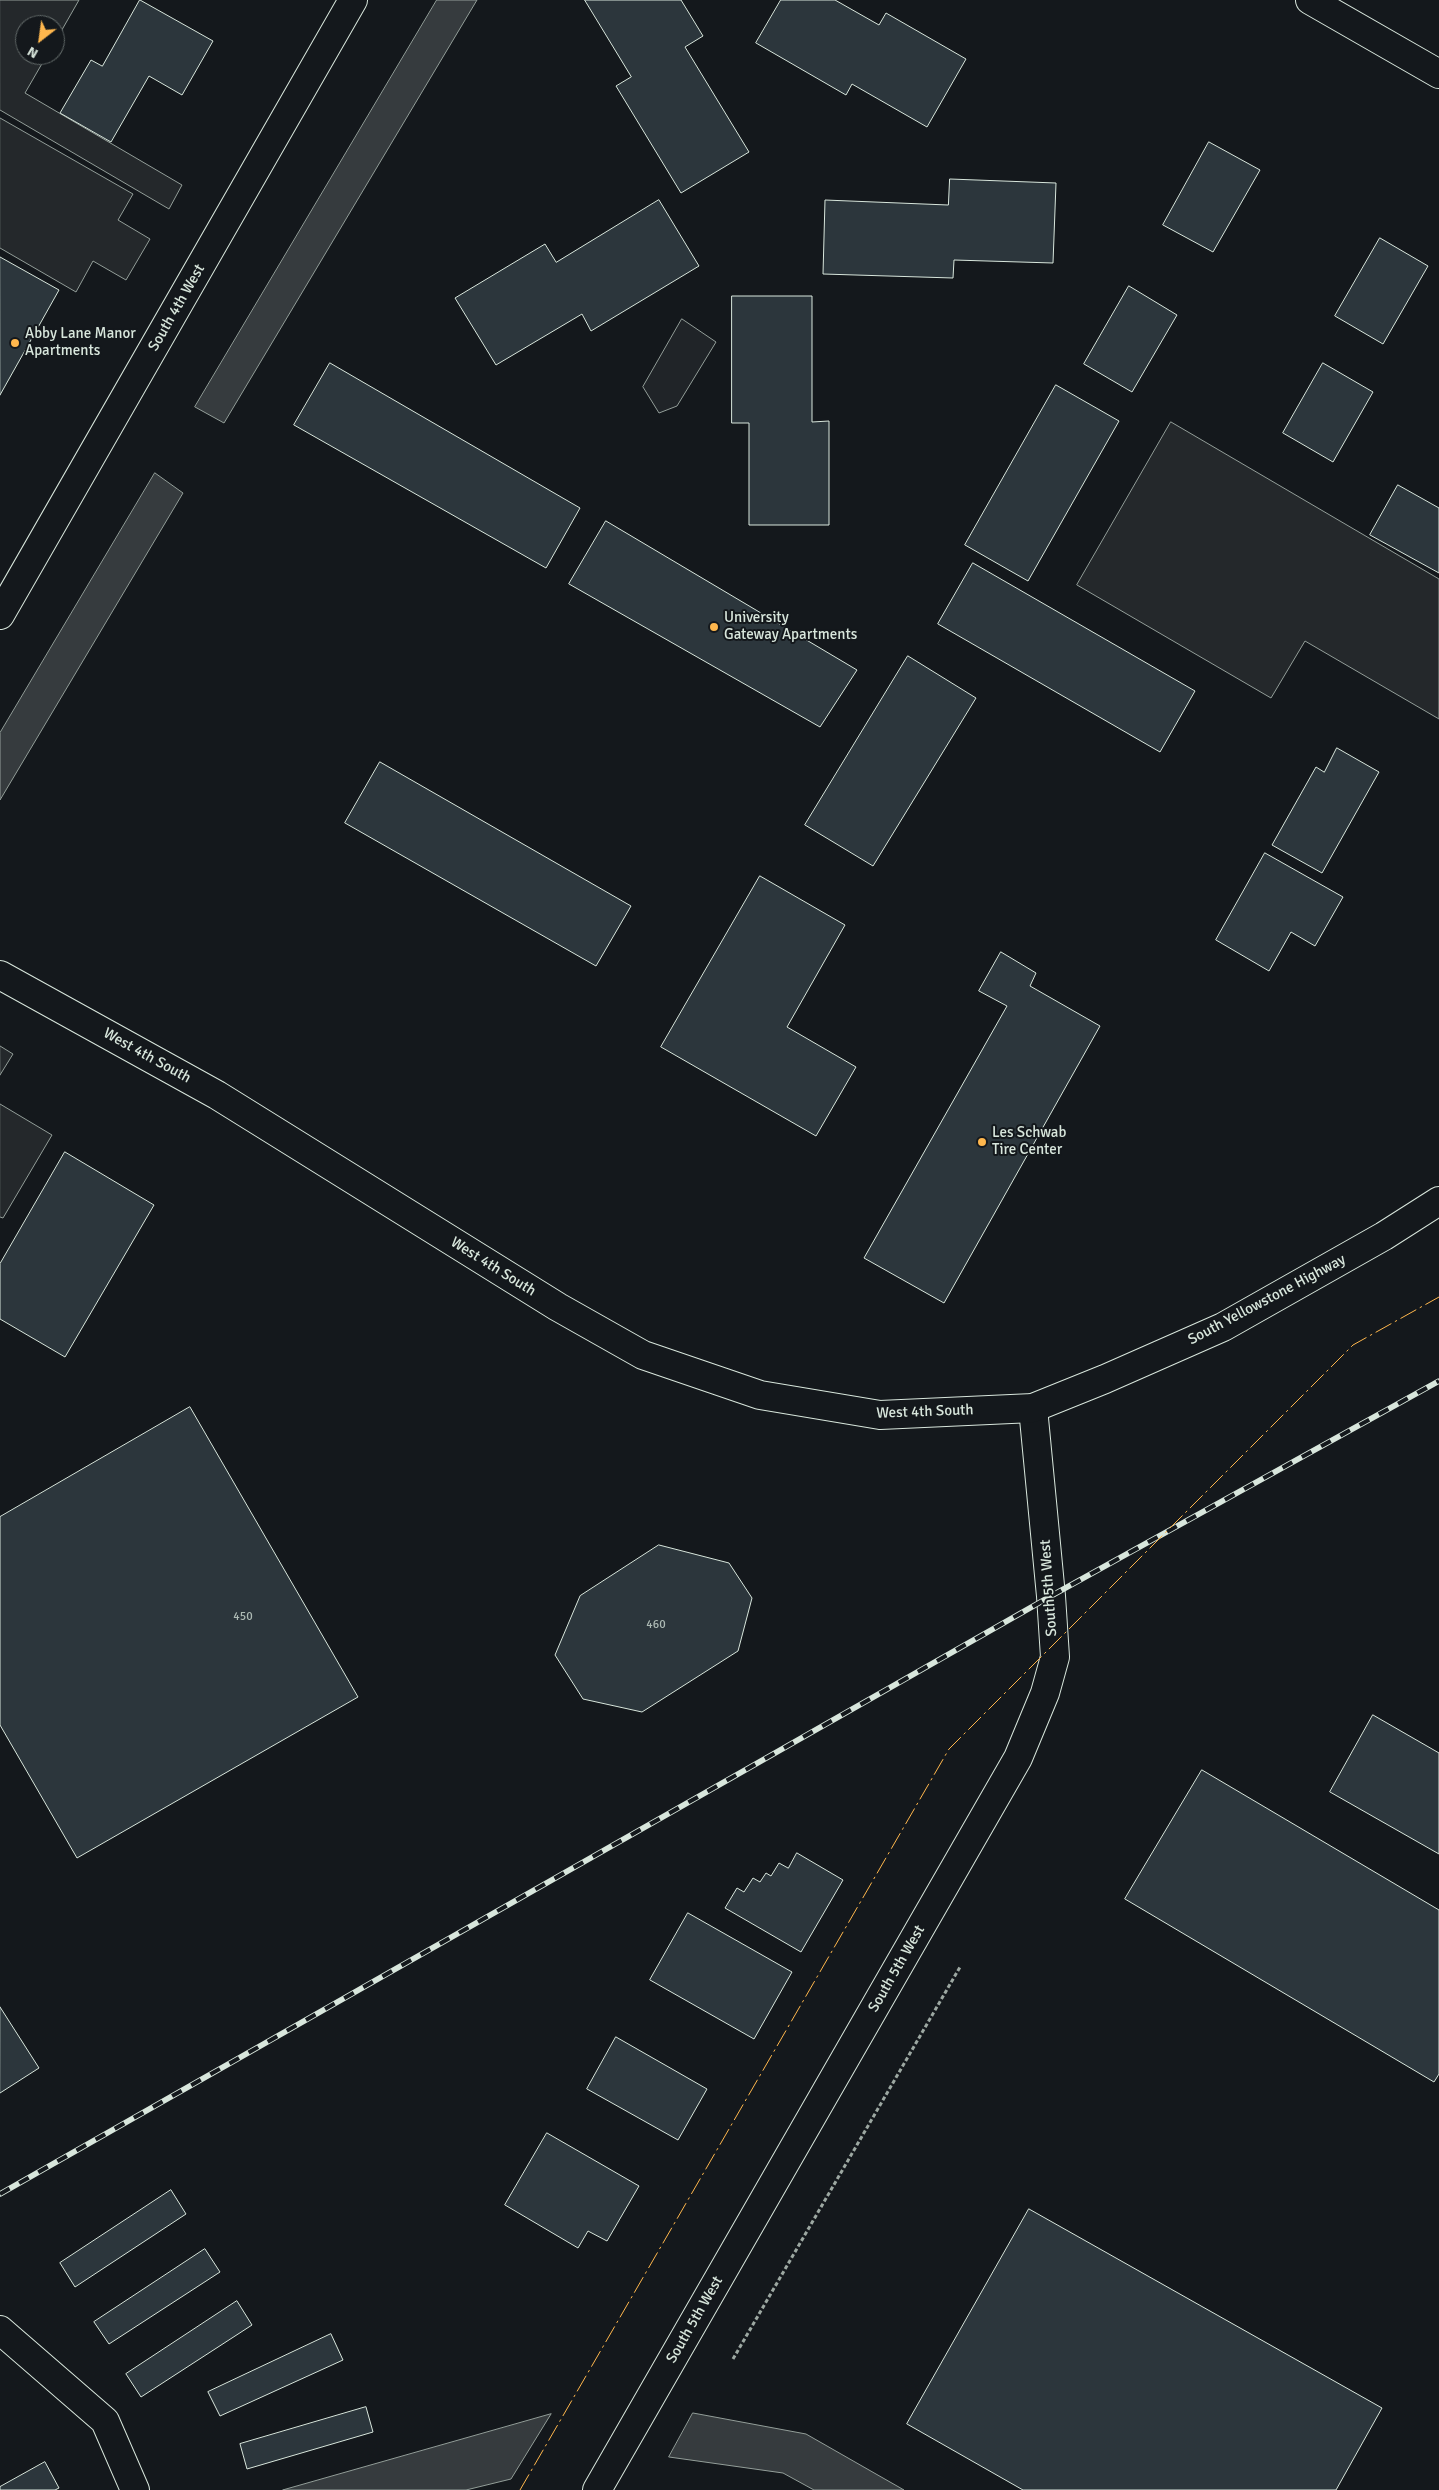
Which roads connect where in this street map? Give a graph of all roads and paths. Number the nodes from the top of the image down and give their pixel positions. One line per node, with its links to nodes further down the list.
1 (353, 0): 4 (street, South 4th West)
2 (1310, 0): 3 (street)
3 (1439, 74)
4 (0, 615)
5 (0, 975): 7 (street, West 4th South)
6 (1439, 1201): 7 (street, South Yellowstone Highway)
7 (1033, 1408): 12 (street, South 5th West)
8 (960, 1967): 10 (path)
9 (0, 2330): 11 (street)
10 (733, 2359)
11 (135, 2490)
12 (597, 2490)

